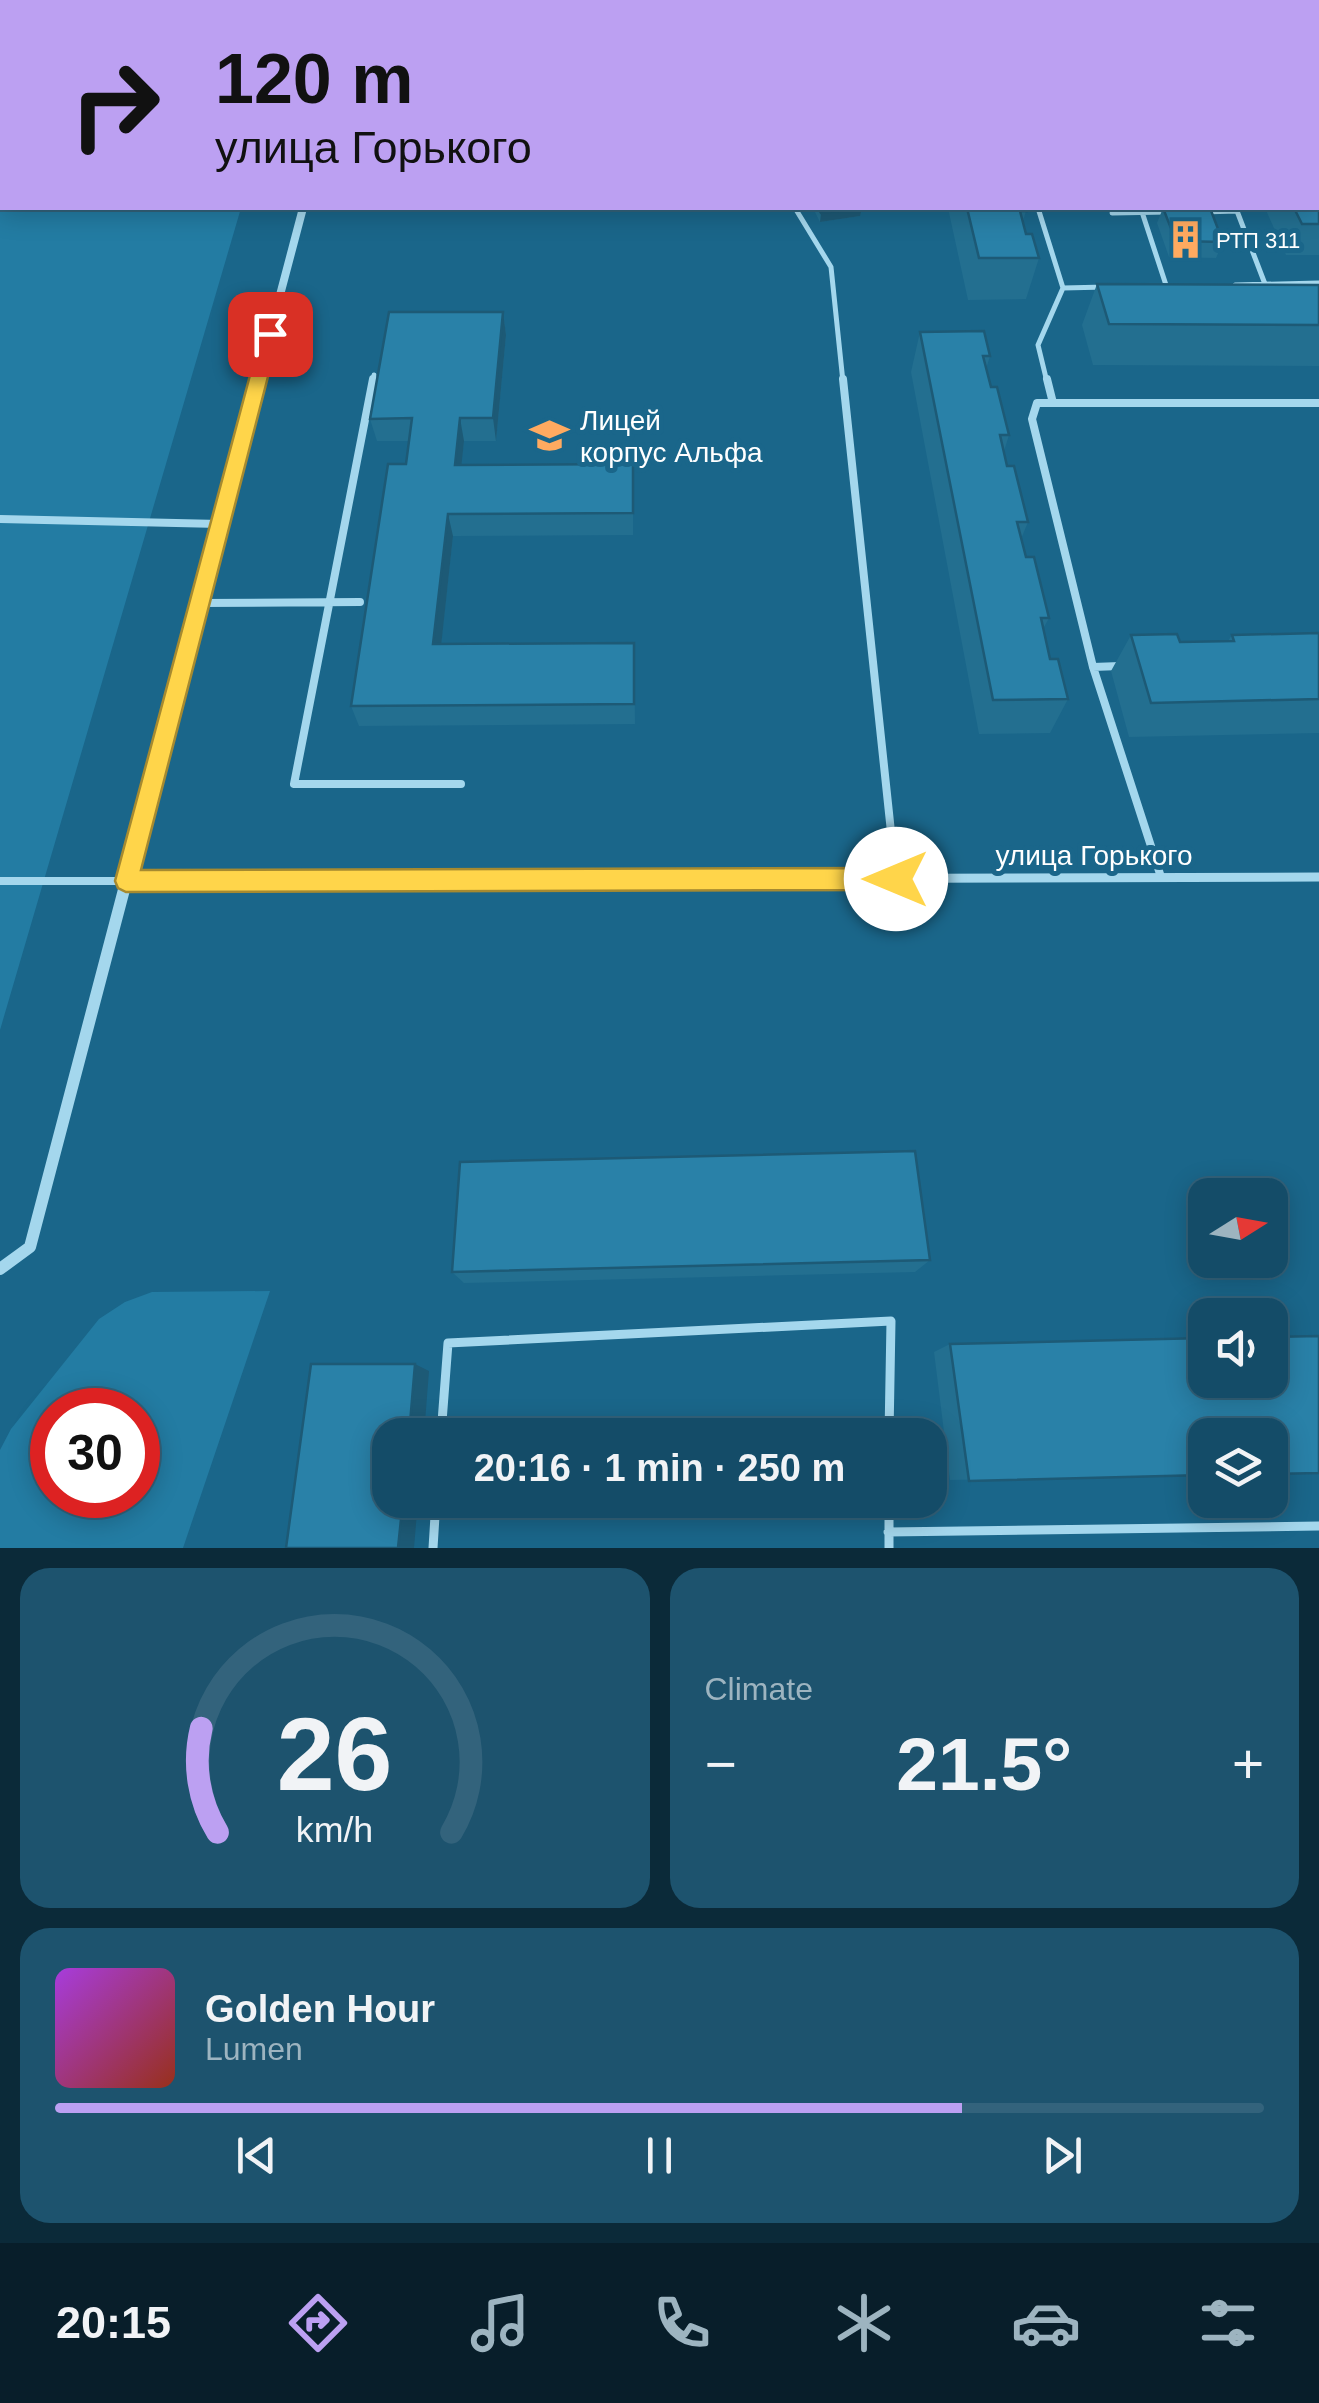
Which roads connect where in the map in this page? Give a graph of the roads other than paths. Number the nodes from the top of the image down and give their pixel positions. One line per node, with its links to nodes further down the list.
1 (302, 210): 20 (street)
2 (796, 210): 29 (lane)
3 (1039, 210): 15 (lane)
4 (1142, 212): 5 (lane); 7 (lane); 13 (lane)
5 (1180, 212)
6 (1199, 212): 9 (lane)
7 (1112, 213)
8 (1319, 283): 9 (lane)
9 (1264, 284): 11 (lane)
10 (1186, 285): 13 (lane)
11 (1225, 285)
12 (1149, 286): 13 (lane)
13 (1166, 286)
14 (1114, 287): 15 (lane)
15 (1063, 288): 18 (lane)
16 (374, 375): 21 (lane)
17 (1319, 402): 18 (lane)
18 (1052, 404): 25 (lane)
19 (0, 519): 20 (lane)
20 (220, 524): 23 (street)
21 (329, 602): 22 (lane); 23 (lane); 26 (lane)
22 (360, 602)
23 (199, 603): 31 (street)
24 (1131, 666): 25 (lane)
25 (1094, 667): 28 (lane)
26 (461, 784)
27 (1319, 876): 28 (street, улица Горького)
28 (1161, 877): 29 (street, улица Горького)
29 (896, 879): 31 (street, улица Горького)
30 (0, 881): 31 (lane)
31 (126, 881): 32 (street)
32 (0, 1269)
33 (442, 1418): 34 (lane)
34 (890, 1418)
35 (434, 1518): 39 (lane)
36 (888, 1518): 38 (lane)
37 (1319, 1526): 38 (lane)
38 (888, 1532): 40 (lane)
39 (432, 1548)
40 (889, 1548)

